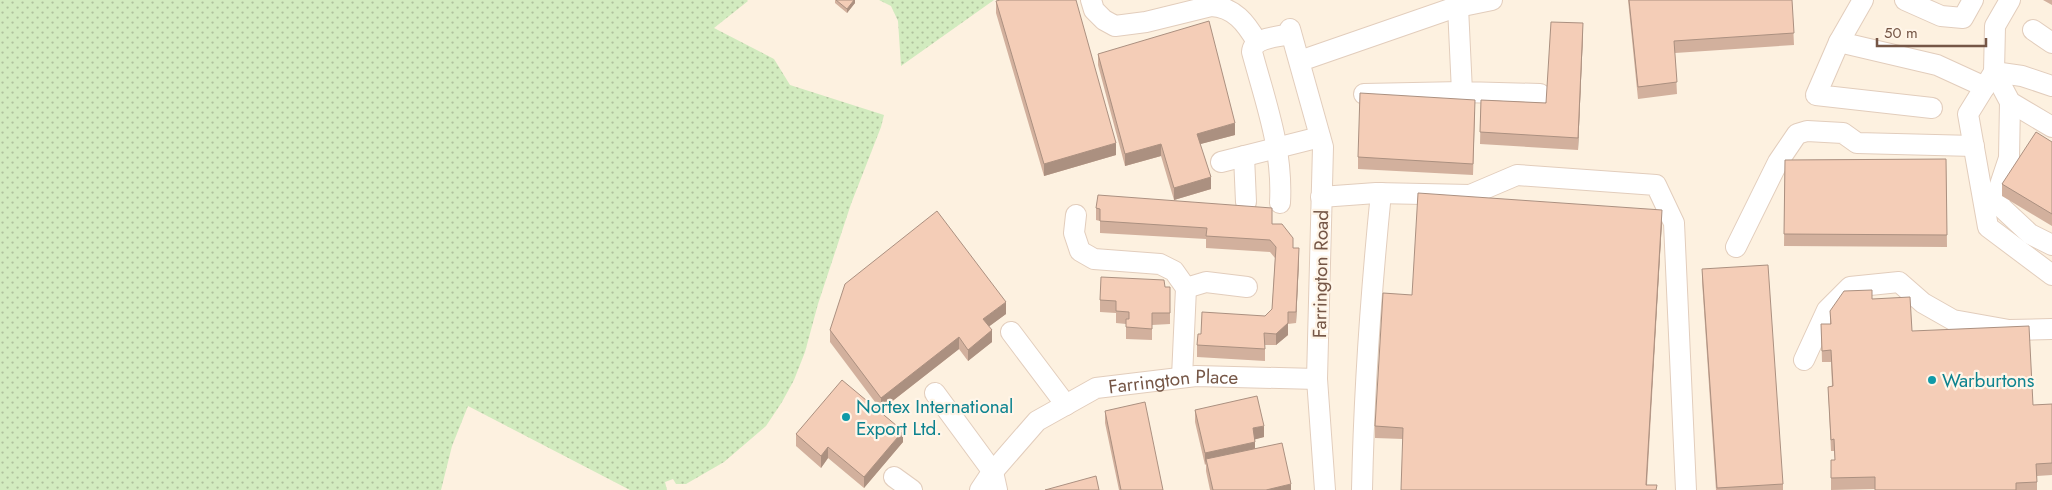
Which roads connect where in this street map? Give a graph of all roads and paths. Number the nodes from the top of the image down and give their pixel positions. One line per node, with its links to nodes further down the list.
1 (1091, 0): 9 (street)
2 (1492, 0): 7 (street)
3 (1863, 0): 10 (street)
4 (1905, 0): 5 (street)
5 (1973, 0)
6 (2010, 0): 13 (street)
7 (1458, 7): 12 (street); 15 (street)
8 (2033, 30): 11 (street)
9 (1257, 42): 12 (street, Farrington Road); 22 (street)
10 (1839, 42): 13 (street); 19 (street)
11 (2052, 43)
12 (1300, 61): 21 (street, Farrington Road)
13 (1989, 79): 14 (street); 18 (street); 23 (street)
14 (2052, 86)
15 (1462, 92): 16 (street); 17 (street)
16 (1364, 94)
17 (1540, 94)
18 (2010, 102): 20 (street); 31 (street)
19 (1932, 108)
20 (2052, 128)
21 (1320, 137): 22 (street); 27 (street, Farrington Road)
22 (1278, 146): 24 (street); 29 (street)
23 (1974, 146): 32 (street); 33 (street)
24 (1244, 156): 25 (street); 28 (street)
25 (1221, 162)
26 (1381, 193): 27 (street); 48 (street); 49 (street)
27 (1322, 197): 40 (street, Farrington Road)
28 (1246, 202)
29 (1280, 203)
30 (1076, 215): 35 (street)
31 (2052, 245)
32 (1736, 247)
33 (2052, 274)
34 (1247, 287): 35 (street)
35 (1186, 288): 39 (street)
36 (2052, 329): 38 (street)
37 (1011, 332): 42 (street)
38 (1804, 360)
39 (1182, 377): 40 (street, Farrington Place); 42 (street, Farrington Place)
40 (1317, 379): 47 (street, Farrington Road)
41 (935, 393): 44 (street)
42 (1066, 405): 44 (street, Farrington Place)
43 (894, 477): 45 (street)
44 (995, 481): 46 (street, Farrington Place)
45 (912, 490)
46 (980, 490)
47 (1325, 490)
48 (1362, 490)
49 (1686, 490)

